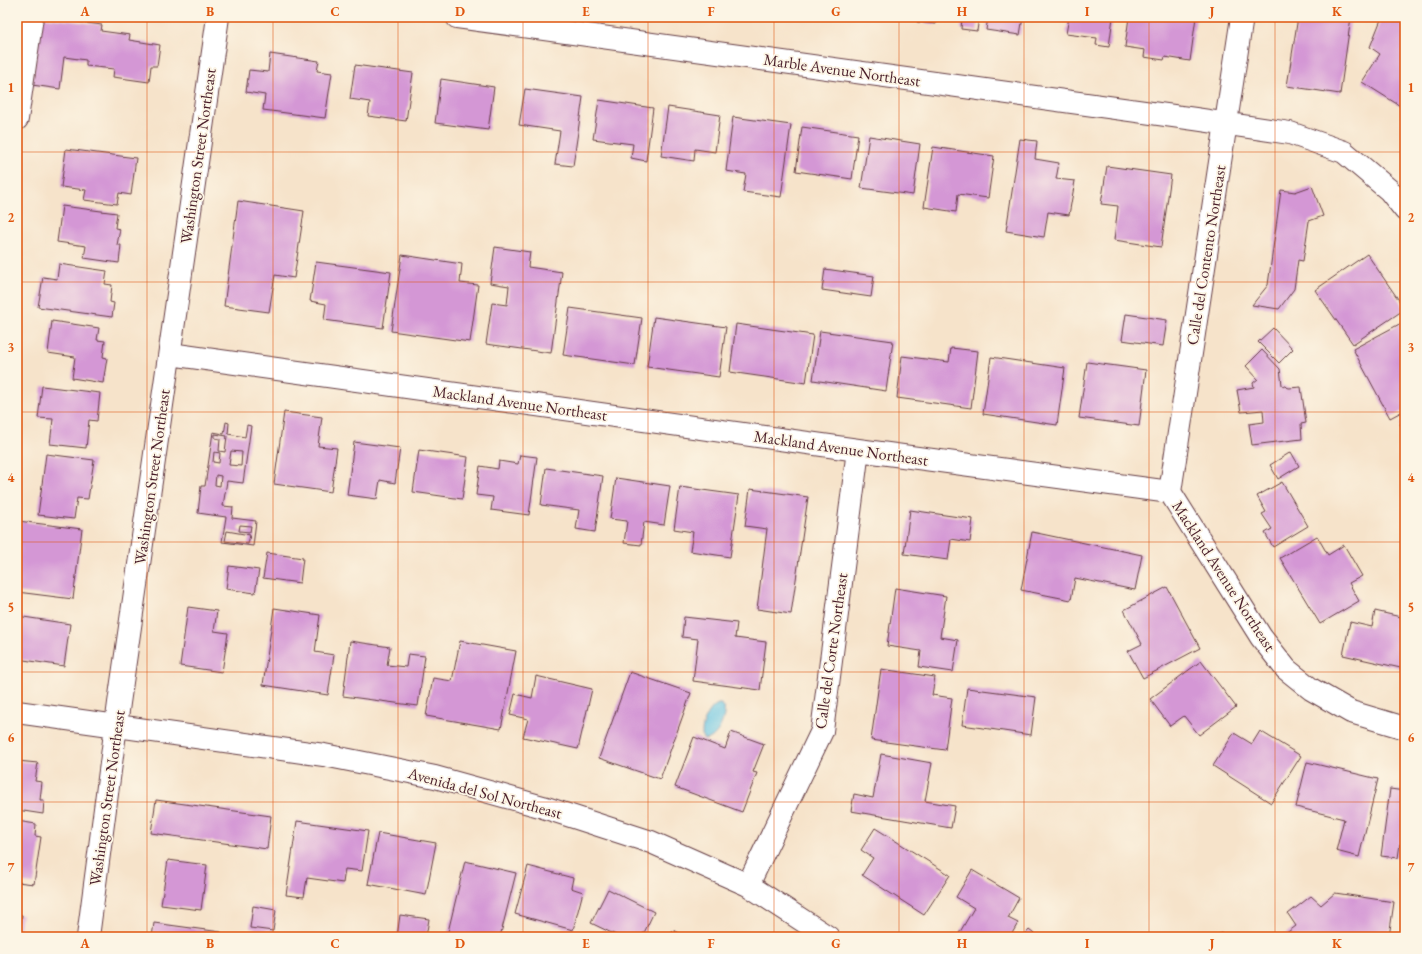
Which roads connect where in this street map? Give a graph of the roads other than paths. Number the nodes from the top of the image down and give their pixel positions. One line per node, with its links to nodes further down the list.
1 (32, 17): 5 (street)
2 (218, 17): 8 (street, Washington Street Northeast)
3 (457, 17): 6 (street, Marble Avenue Northeast)
4 (1242, 17): 6 (street, Calle del Contento Northeast)
5 (17, 119)
6 (1226, 123): 7 (street, Marble Avenue Northeast); 10 (street, Calle del Contento Northeast)
7 (1405, 210)
8 (170, 354): 9 (street, Mackland Avenue Northeast); 12 (street, Washington Street Northeast)
9 (858, 450): 10 (street, Mackland Avenue Northeast); 14 (street, Calle del Corte Northeast)
10 (1170, 492): 13 (street, Mackland Avenue Northeast)
11 (17, 712): 12 (street, Avenida del Sol Northeast)
12 (116, 726): 14 (street, Avenida del Sol Northeast); 15 (street, Washington Street Northeast)
13 (1405, 728)
14 (748, 885): 16 (street, Avenida del Sol Northeast)
15 (88, 937)
16 (828, 937)

